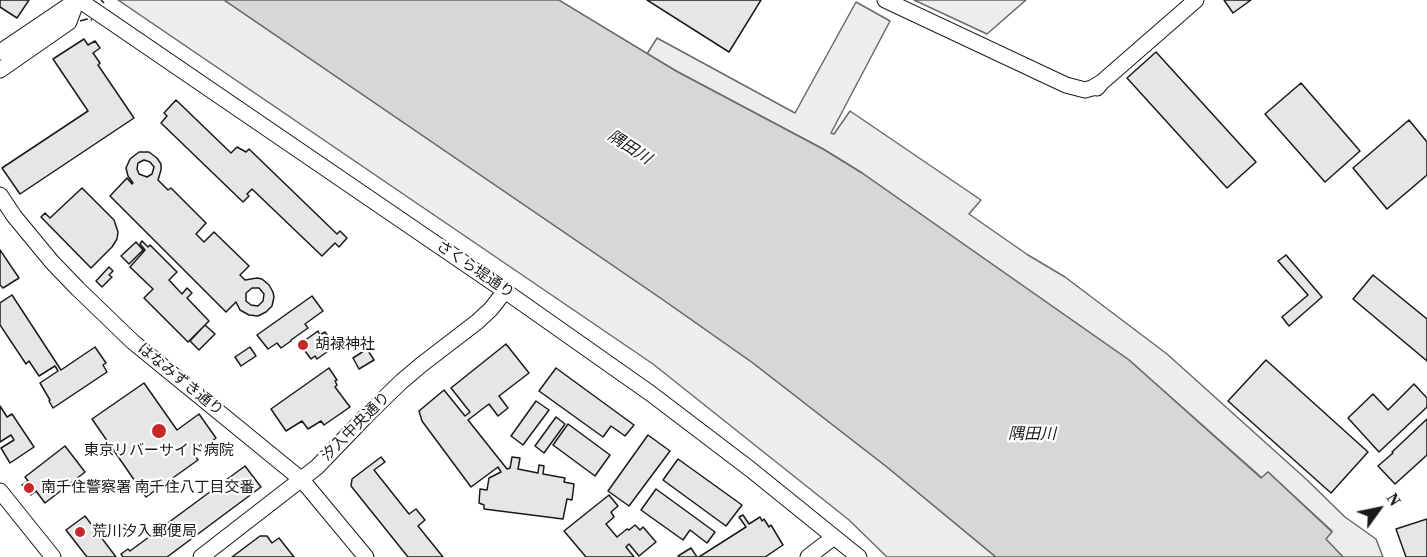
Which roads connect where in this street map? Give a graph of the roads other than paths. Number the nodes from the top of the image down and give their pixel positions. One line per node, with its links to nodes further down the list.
1 (78, 0): 4 (street); 5 (street); 9 (street, さくら堤通り)
2 (885, 0): 6 (street)
3 (1196, 0): 6 (street)
4 (0, 52)
5 (0, 70)
6 (1102, 82): 7 (street)
7 (1089, 98)
8 (0, 195): 10 (street, はなみずき通り)
9 (505, 291): 10 (street, 汐入中央通り); 12 (street, さくら堤通り)
10 (302, 480): 14 (street, 汐入中央通り); 15 (street, はなみずき通り)
11 (0, 491): 13 (street)
12 (834, 537): 16 (street); 17 (street, さくら堤通り)
13 (53, 557)
14 (201, 557)
15 (366, 557)
16 (808, 557)
17 (859, 557)

